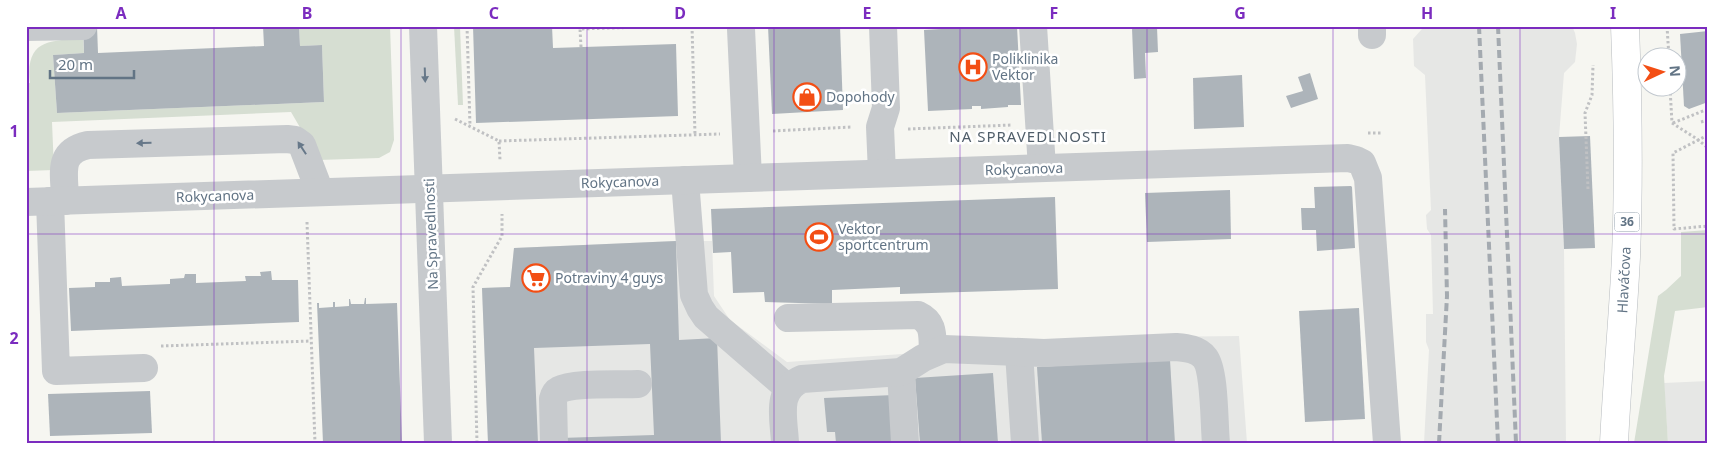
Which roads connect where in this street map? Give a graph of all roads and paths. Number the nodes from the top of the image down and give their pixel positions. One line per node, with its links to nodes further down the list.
1 (83, 26): 10 (street)
2 (423, 26): 31 (street, Na Spravedlnosti, one-way to 31)
3 (467, 26): 21 (path)
4 (672, 26): 12 (path)
5 (692, 26): 22 (path)
6 (883, 26): 27 (street)
7 (1033, 26): 26 (street)
8 (1625, 26): 54 (main road, Hlaváčova / 36)
9 (1667, 26): 13 (path)
10 (26, 27)
11 (742, 29): 28 (street)
12 (581, 47)
13 (1668, 48)
14 (1593, 65): 32 (path)
15 (1671, 98): 20 (path)
16 (1708, 110): 20 (path)
17 (447, 116): 21 (path)
18 (1708, 120): 19 (path)
19 (1702, 122)
20 (1672, 123): 24 (path)
21 (470, 126): 30 (path)
22 (695, 134)
23 (1708, 135): 24 (path)
24 (1697, 139): 25 (path); 36 (path)
25 (1708, 148)
26 (1042, 168): 27 (street, Rokycanova); 53 (street, Rokycanova)
27 (882, 173): 28 (street, Rokycanova)
28 (748, 178): 29 (street, Rokycanova)
29 (685, 180): 30 (street, Rokycanova); 44 (street)
30 (501, 186): 31 (street, Rokycanova); 47 (path)
31 (429, 188): 33 (street, Rokycanova); 46 (street, Na Spravedlnosti)
32 (1588, 189)
33 (320, 192): 34 (street, Rokycanova); 34 (street, one-way to 34)
34 (47, 201): 41 (street)
35 (307, 222): 38 (path)
36 (1708, 226)
37 (788, 318): 39 (street)
38 (311, 341): 41 (path); 45 (path)
39 (933, 353): 40 (street); 42 (street)
40 (1019, 353): 51 (street); 52 (street)
41 (148, 357)
42 (902, 372): 44 (street); 50 (street)
43 (638, 384): 48 (street)
44 (788, 388): 49 (street)
45 (315, 443)
46 (438, 443)
47 (477, 443)
48 (554, 443)
49 (785, 443)
50 (906, 443)
51 (1024, 443)
52 (1216, 443)
53 (1387, 443)
54 (1614, 443)

